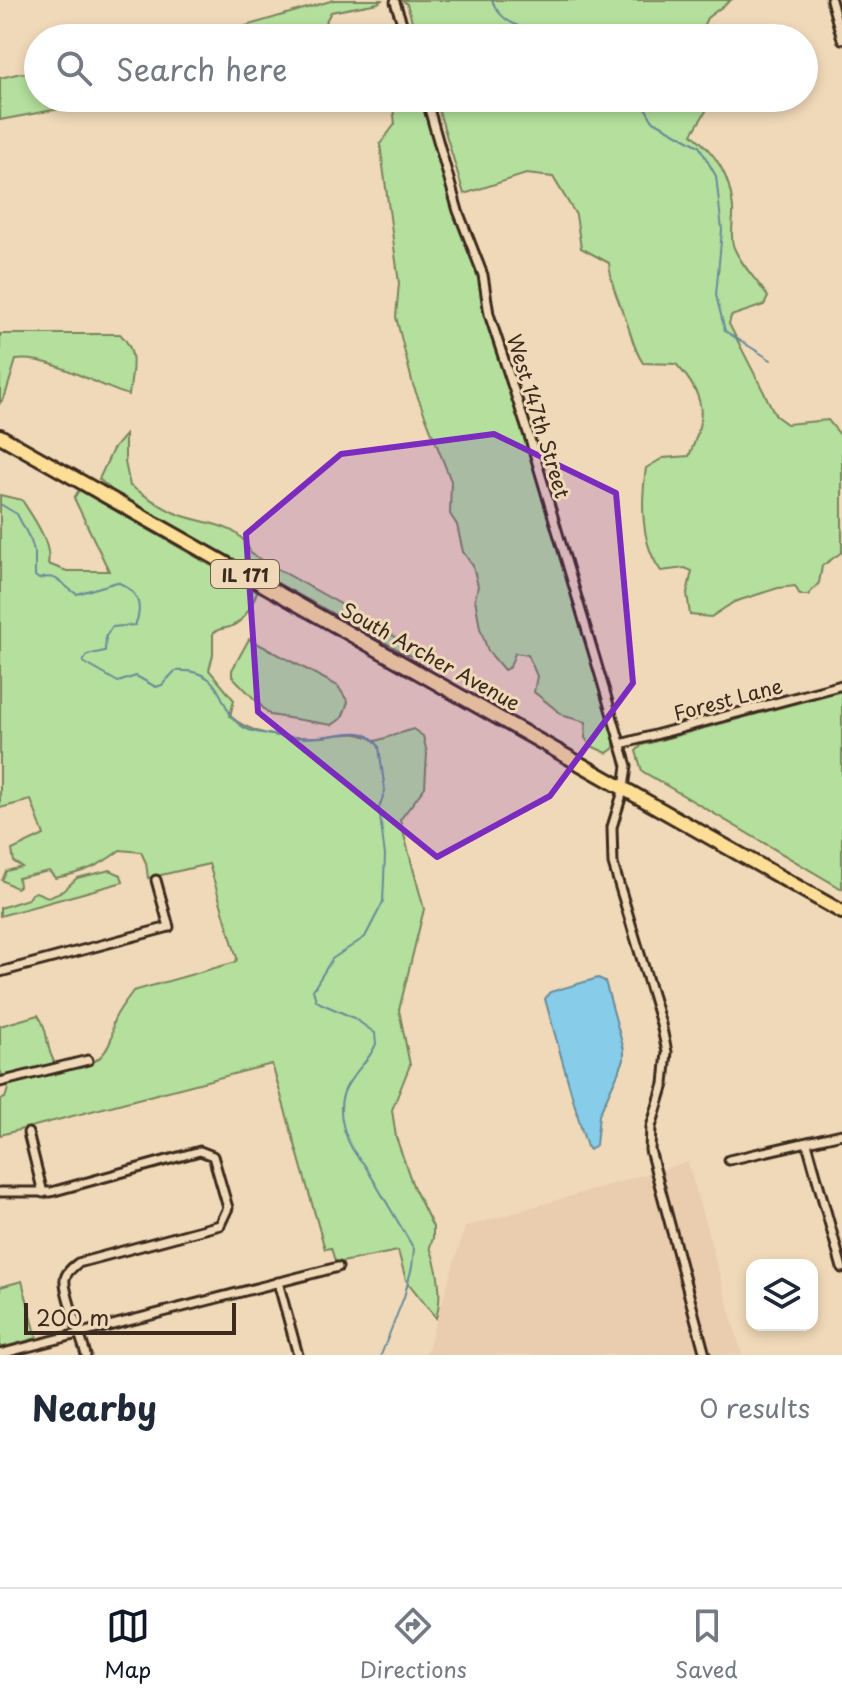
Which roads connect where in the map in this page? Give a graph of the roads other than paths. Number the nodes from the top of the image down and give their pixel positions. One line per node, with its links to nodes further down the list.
1 (831, 0): 4 (street)
2 (395, 2): 3 (street)
3 (402, 24)
4 (842, 39)
5 (430, 112): 8 (street, West 147th Street)
6 (0, 436): 9 (main road, South Archer Avenue / IL 171)
7 (842, 685): 8 (street, Forest Lane)
8 (621, 744): 9 (street, West 147th Street)
9 (624, 788): 11 (main road, South Archer Avenue / IL 171); 28 (street, West 147th Street)
10 (156, 880): 12 (street)
11 (842, 912)
12 (0, 972)
13 (88, 1060): 14 (street)
14 (2, 1081)
15 (28, 1133): 20 (street)
16 (842, 1134): 17 (street)
17 (807, 1143): 18 (street); 22 (street)
18 (729, 1160)
19 (0, 1192): 20 (street)
20 (43, 1193): 24 (street)
21 (338, 1267): 23 (street)
22 (842, 1268)
23 (278, 1282): 24 (street); 27 (street)
24 (79, 1332): 25 (street); 26 (street)
25 (0, 1354)
26 (86, 1355)
27 (298, 1355)
28 (705, 1355)

